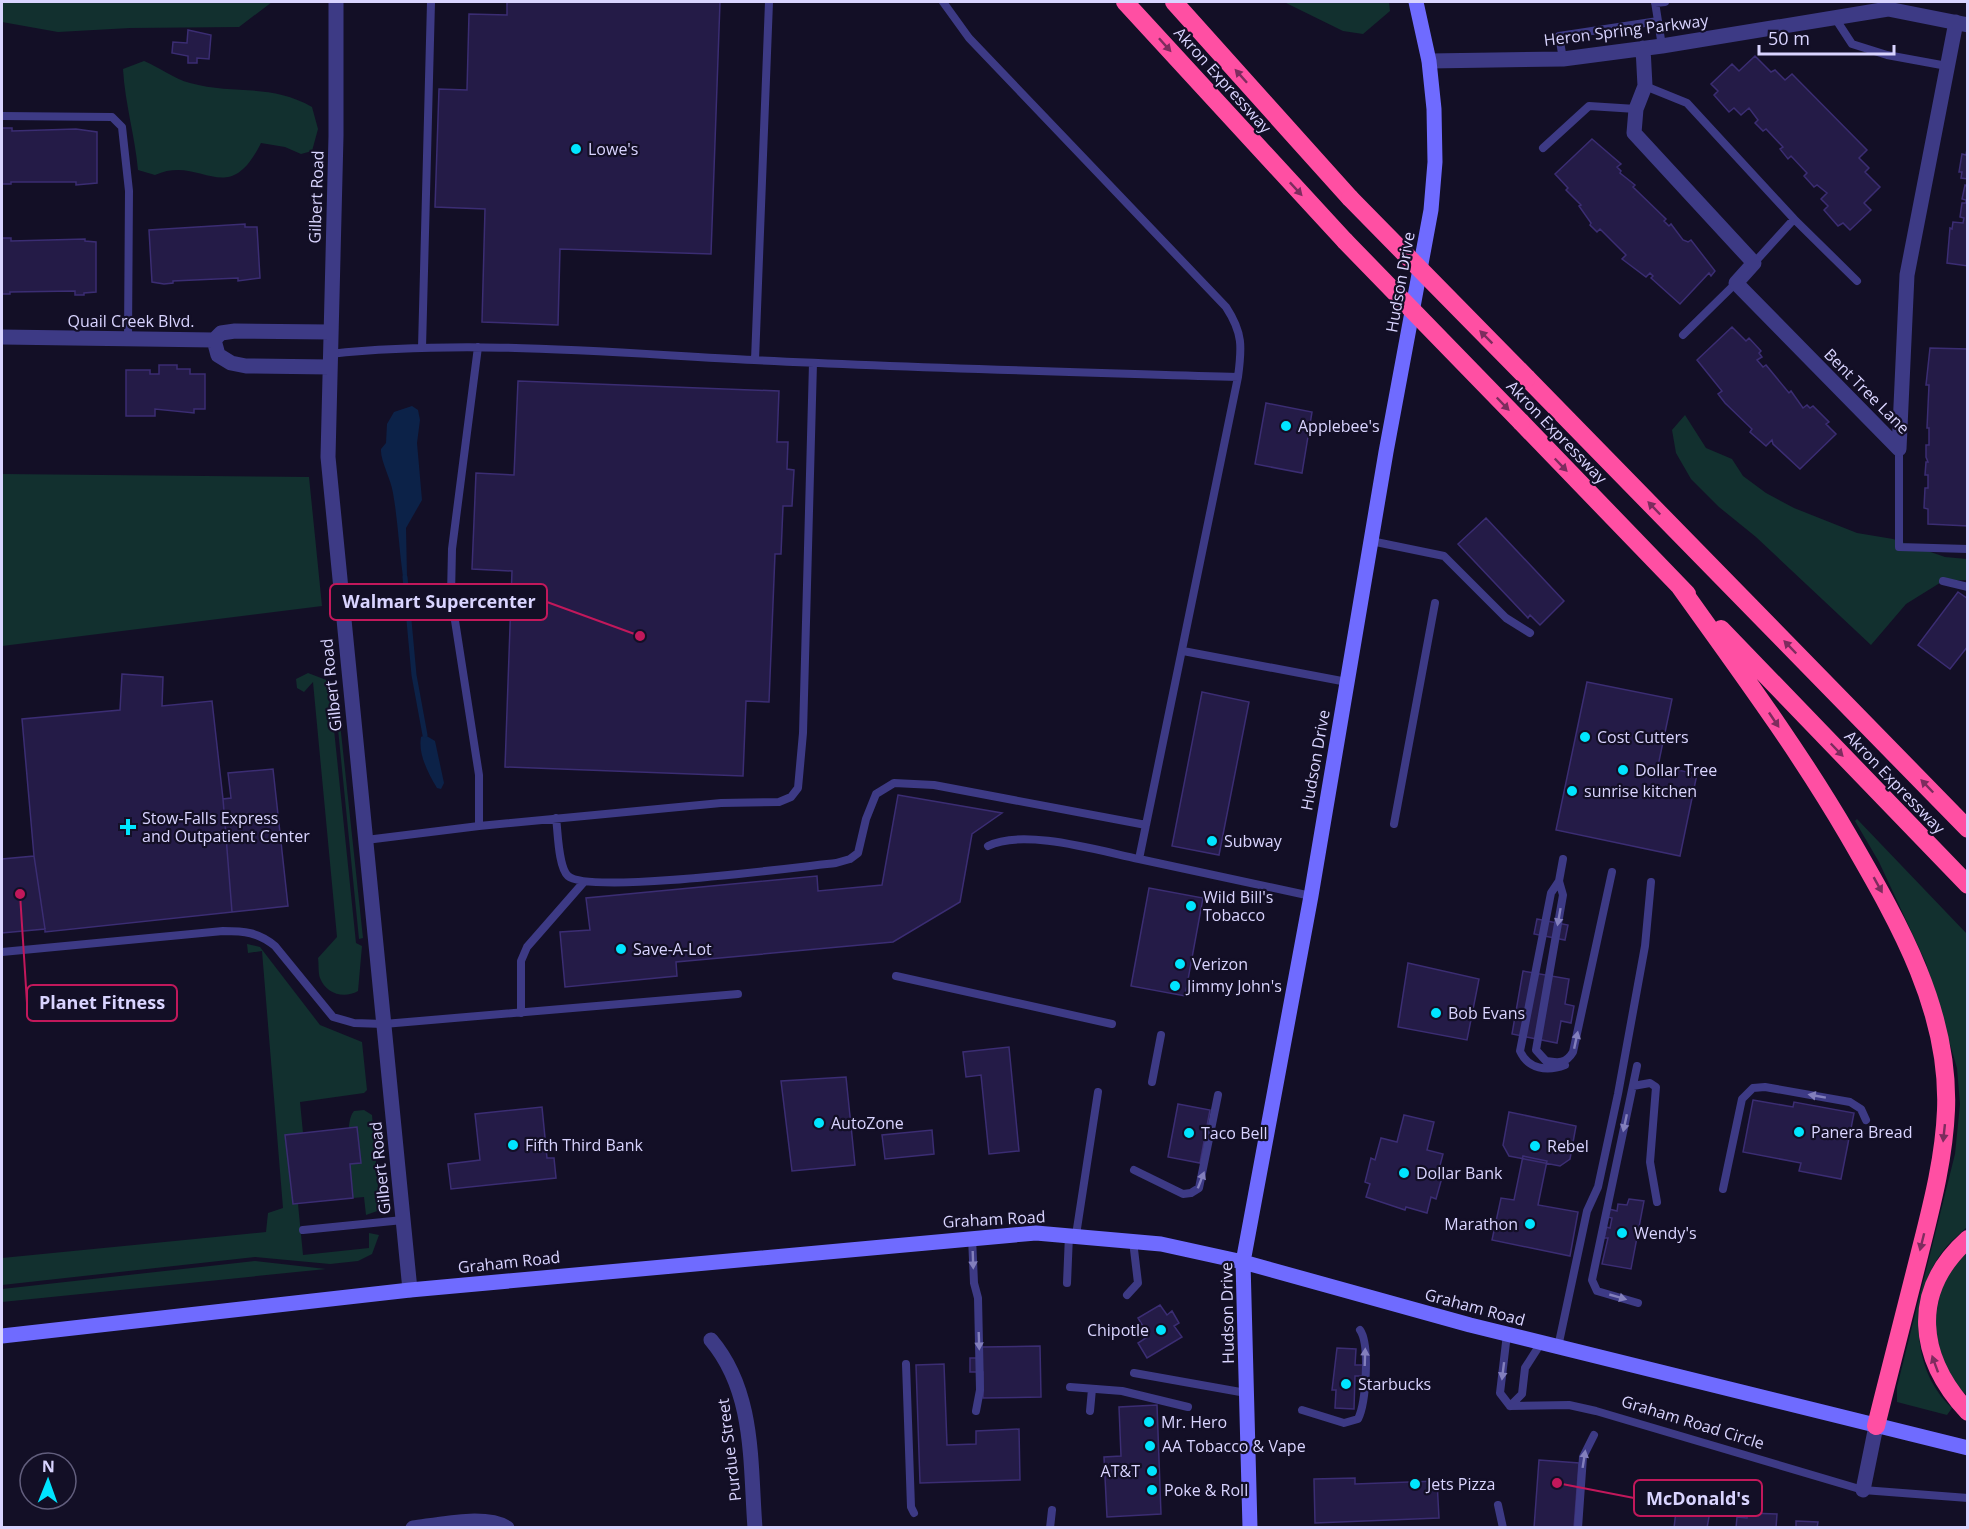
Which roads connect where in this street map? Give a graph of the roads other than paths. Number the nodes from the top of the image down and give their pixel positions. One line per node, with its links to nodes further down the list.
1 (336, 2): 27 (street, Gilbert Road)
2 (431, 2): 32 (lane)
3 (769, 2): 34 (lane)
4 (943, 2): 37 (lane)
5 (1125, 2): 42 (highway, Akron Expressway, one-way to 42, bridge)
6 (1174, 2): 52 (highway, Akron Expressway, one-way to 6, bridge)
7 (1416, 2): 17 (main road, Hudson Drive)
8 (1655, 2): 9 (lane); 12 (lane)
9 (1665, 2)
10 (1888, 5): 11 (street, Heron Spring Parkway); 13 (street, Heron Spring Parkway)
11 (1834, 17): 14 (street, Heron Spring Parkway); 18 (lane)
12 (1658, 21): 14 (lane); 16 (lane)
13 (1962, 24): 18 (street, Bent Tree Lane)
14 (1662, 46): 15 (street, Heron Spring Parkway)
15 (1643, 48): 16 (street, Heron Spring Parkway); 19 (street)
16 (1563, 59): 17 (street, Heron Spring Parkway)
17 (1429, 61): 39 (main road, Hudson Drive)
18 (1947, 66): 38 (street, Bent Tree Lane)
19 (1645, 86): 20 (street); 23 (lane)
20 (1636, 109): 22 (lane); 24 (street)
21 (2, 116): 30 (lane)
22 (1543, 148)
23 (1794, 219): 24 (lane); 25 (lane)
24 (1754, 262): 26 (street)
25 (1857, 280)
26 (1736, 283): 28 (lane); 38 (street, Bent Tree Lane)
27 (331, 332): 31 (street, Quail Creek Blvd.); 35 (street, Gilbert Road)
28 (1683, 335)
29 (2, 337): 30 (street, Quail Creek Blvd.)
30 (128, 338): 31 (street, Quail Creek Blvd.)
31 (214, 340): 35 (street)
32 (422, 348): 33 (lane); 35 (lane)
33 (478, 348): 34 (lane); 51 (lane)
34 (754, 360): 36 (lane)
35 (330, 361): 53 (street, Gilbert Road)
36 (813, 363): 37 (lane); 48 (lane)
37 (1238, 377): 46 (lane)
38 (1899, 450): 40 (lane)
39 (1371, 542): 45 (lane); 47 (main road, Hudson Drive)
40 (1968, 549)
41 (1943, 581): 43 (lane)
42 (1680, 587): 61 (highway, Akron Expressway, one-way to 61); 108 (highway, one-way to 108)
43 (1968, 587)
44 (1435, 603): 49 (lane)
45 (1530, 633)
46 (1183, 651): 47 (lane); 50 (lane)
47 (1347, 682): 62 (main road, Hudson Drive)
48 (556, 818): 51 (lane); 60 (lane)
49 (1394, 824)
50 (1146, 825): 55 (lane); 60 (lane)
51 (480, 826): 53 (lane)
52 (1968, 829)
53 (366, 840): 67 (street, Gilbert Road)
54 (988, 846): 55 (lane)
55 (1139, 859): 62 (lane)
56 (1563, 859): 58 (lane)
57 (1612, 872): 70 (lane, one-way to 57)
58 (1559, 881): 70 (lane, one-way to 70); 70 (lane)
59 (1651, 882): 96 (lane)
60 (583, 883): 66 (lane)
61 (1968, 885)
62 (1311, 896): 86 (main road, Hudson Drive)
63 (2, 952): 67 (lane)
64 (896, 976): 68 (lane)
65 (738, 994): 66 (lane)
66 (521, 1013): 67 (lane)
67 (384, 1024): 80 (street, Gilbert Road)
68 (1112, 1024)
69 (1161, 1035): 72 (lane)
70 (1569, 1059)
71 (1637, 1066): 73 (lane)
72 (1152, 1082)
73 (1633, 1086): 79 (lane); 90 (lane, one-way to 90)
74 (1098, 1092): 82 (lane)
75 (1218, 1095): 77 (lane, one-way to 75)
76 (1866, 1120): 78 (lane, one-way to 78)
77 (1134, 1170)
78 (1724, 1189)
79 (1657, 1202)
80 (403, 1220): 81 (lane); 88 (street, Gilbert Road)
81 (303, 1230)
82 (1072, 1235): 83 (main road, Graham Road); 85 (main road, Graham Road); 87 (lane)
83 (972, 1237): 88 (main road, Graham Road); 105 (lane, one-way to 105)
84 (1968, 1239): 107 (highway, one-way to 84)
85 (1133, 1241): 86 (main road, Graham Road); 89 (lane)
86 (1243, 1262): 92 (main road, Graham Road); 101 (main road, Hudson Drive)
87 (1067, 1283)
88 (410, 1290): 93 (main road, Graham Road)
89 (1127, 1295)
90 (1638, 1303)
91 (1360, 1330): 104 (lane, one-way to 91)
92 (1507, 1334): 95 (main road, Graham Road); 102 (lane, one-way to 102)
93 (2, 1336)
94 (711, 1340): 118 (street, Purdue Street)
95 (1541, 1343): 96 (main road, Graham Road); 102 (lane)
96 (1558, 1347): 108 (main road, Graham Road)
97 (906, 1364): 115 (lane)
98 (1134, 1373): 101 (lane)
99 (1070, 1387): 100 (lane)
100 (1092, 1389): 103 (lane); 106 (lane)
101 (1246, 1394): 120 (main road, Hudson Drive)
102 (1510, 1406): 111 (lane, Graham Road Circle)
103 (1188, 1407)
104 (1302, 1410)
105 (976, 1411)
106 (1090, 1411)
107 (1968, 1412)
108 (1876, 1426): 110 (main road, Graham Road); 111 (street)
109 (1594, 1435): 122 (lane, one-way to 109)
110 (1968, 1448)
111 (1863, 1490): 112 (lane, Graham Road Circle)
112 (1968, 1498)
113 (1498, 1505): 121 (lane)
114 (1052, 1510): 119 (lane)
115 (914, 1513)
116 (413, 1527): 117 (street)
117 (507, 1527)
118 (755, 1527)
119 (1050, 1527)
120 (1250, 1527)
121 (1503, 1527)
122 (1578, 1527)

